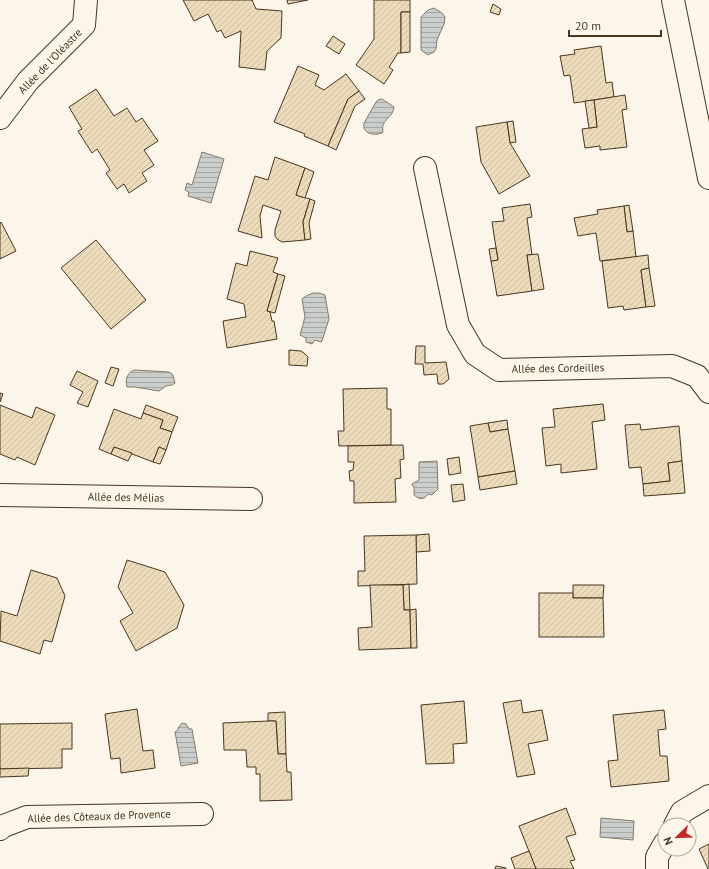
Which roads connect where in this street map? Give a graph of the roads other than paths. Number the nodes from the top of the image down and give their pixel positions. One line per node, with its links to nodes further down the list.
1 (86, 0): 3 (street, Allée de l'Oléastre)
2 (673, 0): 5 (street)
3 (0, 118)
4 (425, 168): 6 (street, Allée des Cordeilles)
5 (709, 178)
6 (709, 392)
7 (0, 495): 8 (street, Allée des Mélias)
8 (251, 499)
9 (709, 796): 11 (street)
10 (202, 814): 12 (street, Allée des Côteaux de Provence)
11 (679, 817)
12 (0, 829)
13 (657, 857): 14 (street)
14 (657, 869)

